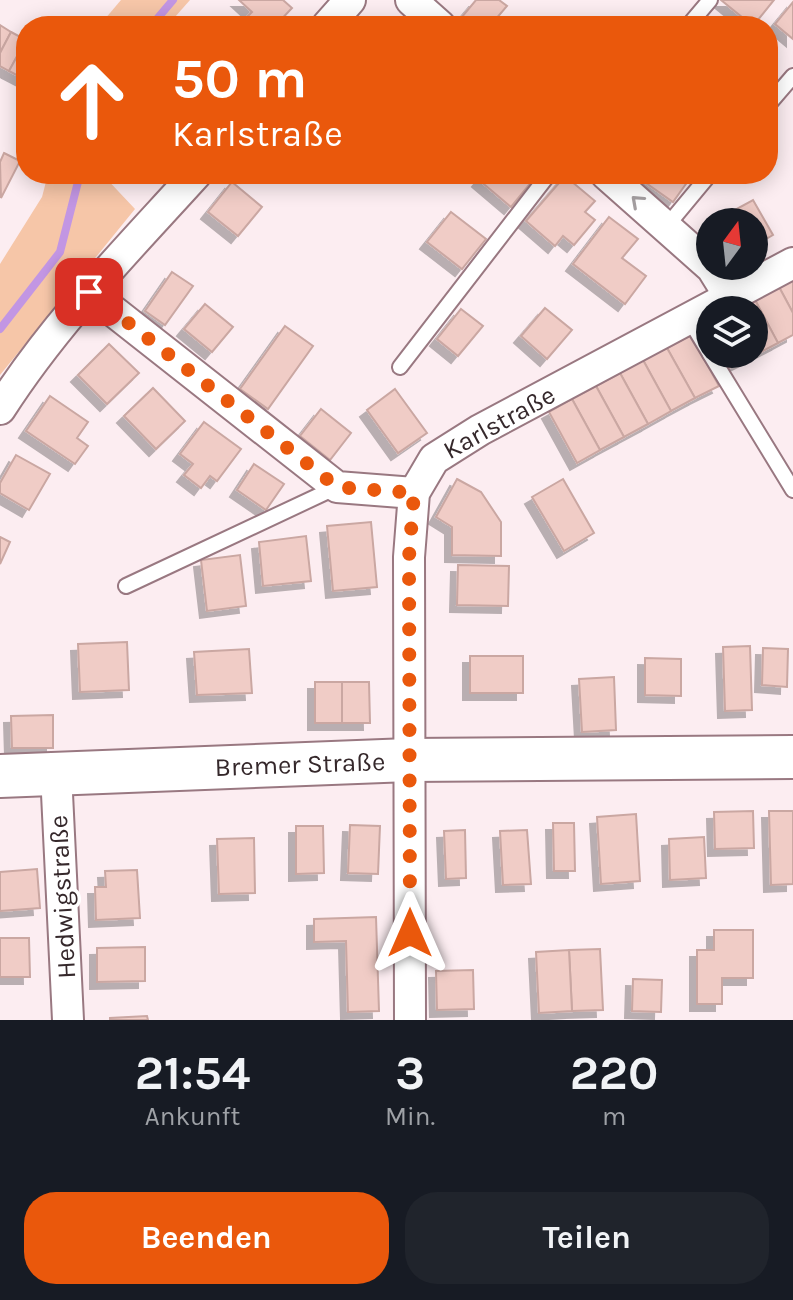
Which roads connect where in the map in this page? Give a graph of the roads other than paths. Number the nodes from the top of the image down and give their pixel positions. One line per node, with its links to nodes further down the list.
1 (350, 0): 4 (street)
2 (411, 0): 5 (street)
3 (710, 0): 6 (lane)
4 (336, 16)
5 (429, 16)
6 (696, 16)
7 (793, 76): 8 (lane)
8 (778, 93)
9 (187, 184): 15 (street)
10 (541, 184): 21 (lane)
11 (617, 184): 13 (street, one-way to 11)
12 (702, 184): 13 (lane)
13 (666, 227): 16 (street)
14 (793, 263): 17 (street, Karlstraße)
15 (89, 292): 23 (street); 24 (street)
16 (729, 296)
17 (732, 296)
18 (696, 315): 19 (street, Karlstraße)
19 (689, 319): 20 (lane); 26 (street, Karlstraße)
20 (696, 331)
21 (400, 367)
22 (719, 368): 25 (lane)
23 (0, 409)
24 (337, 487): 26 (street); 27 (lane)
25 (793, 490)
26 (414, 493): 29 (street, Karlstraße)
27 (126, 586)
28 (793, 757): 29 (street, Bremer Straße)
29 (409, 760): 30 (street, Bremer Straße); 33 (street, Karlstraße)
30 (56, 773): 31 (street, Bremer Straße); 32 (street, Hedwigstraße)
31 (0, 776)
32 (68, 1020)
33 (410, 1020)

